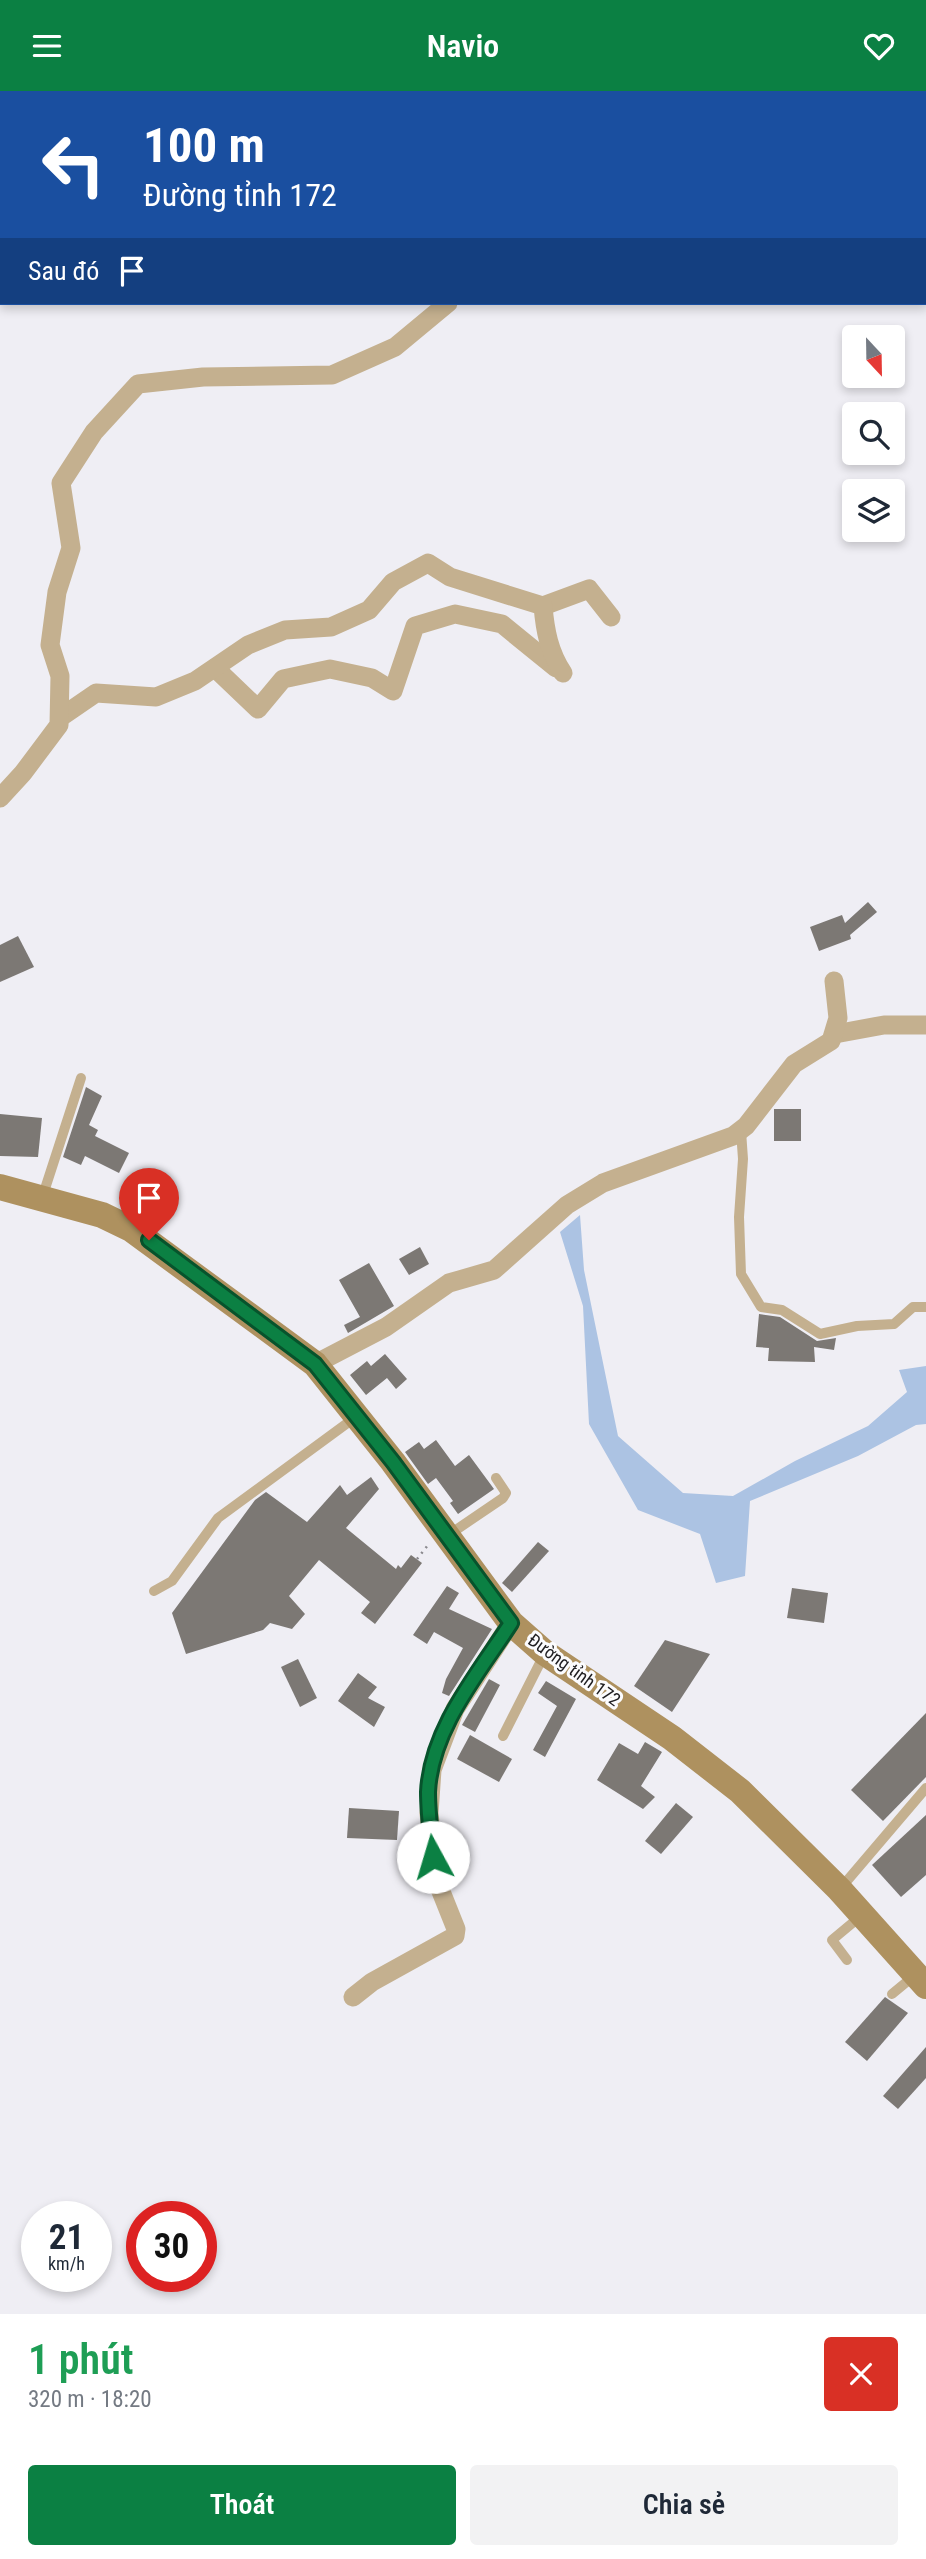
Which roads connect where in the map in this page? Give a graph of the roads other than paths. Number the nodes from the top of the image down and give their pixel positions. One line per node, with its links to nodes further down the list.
1 (446, 305): 5 (street)
2 (543, 606): 3 (street); 4 (street); 4 (street)
3 (611, 617)
4 (215, 668): 5 (street)
5 (61, 717): 6 (street)
6 (0, 798)
7 (834, 981): 9 (street)
8 (926, 1025): 9 (street)
9 (835, 1034): 11 (street)
10 (81, 1078): 13 (lane)
11 (741, 1131): 14 (lane); 15 (street)
12 (0, 1187): 13 (main road, Đường tỉnh 172)
13 (41, 1198): 15 (main road, Đường tỉnh 172)
14 (926, 1307)
15 (315, 1364): 16 (main road, Đường tỉnh 172)
16 (358, 1416): 18 (main road, Đường tỉnh 172); 19 (lane)
17 (496, 1478): 18 (lane)
18 (447, 1536): 20 (main road, Đường tỉnh 172)
19 (154, 1591)
20 (511, 1623): 21 (main road, Đường tỉnh 172); 29 (street)
21 (545, 1653): 22 (lane); 24 (main road, Đường tỉnh 172)
22 (503, 1736)
23 (926, 1788): 24 (lane)
24 (839, 1889): 25 (main road, Đường tỉnh 172)
25 (862, 1915): 26 (lane); 27 (main road, Đường tỉnh 172)
26 (847, 1960)
27 (921, 1980): 28 (lane)
28 (892, 1994)
29 (353, 1997)

